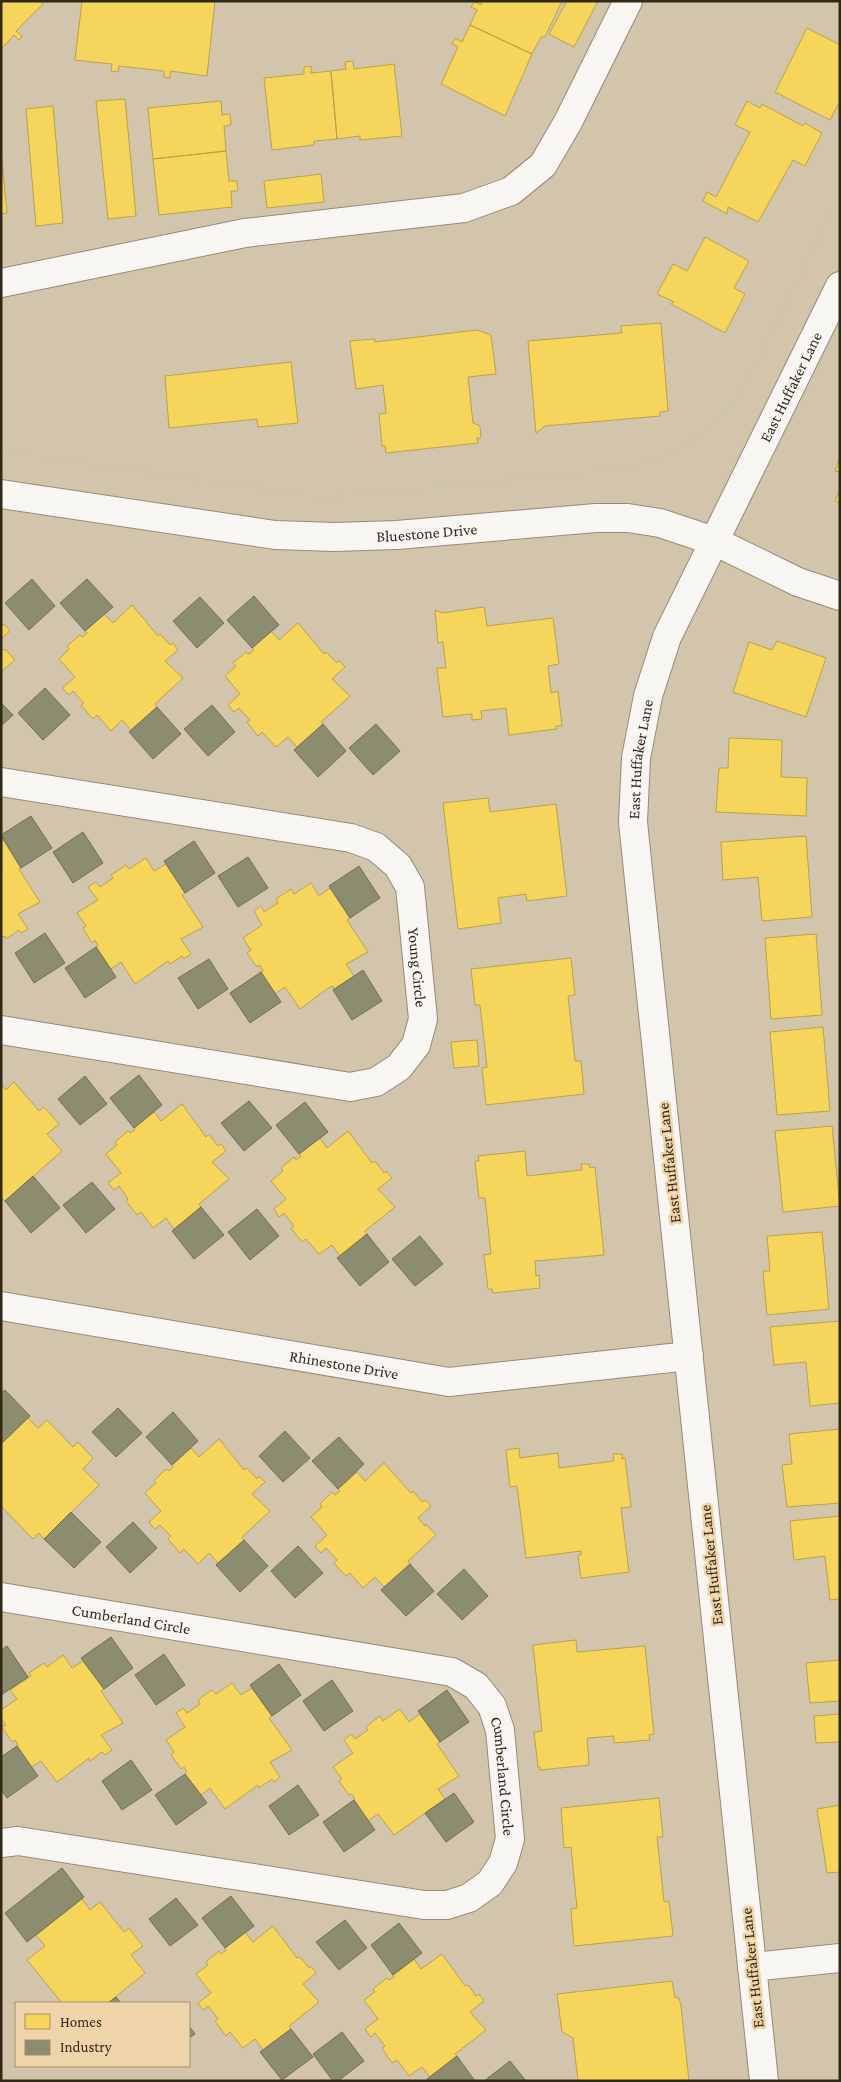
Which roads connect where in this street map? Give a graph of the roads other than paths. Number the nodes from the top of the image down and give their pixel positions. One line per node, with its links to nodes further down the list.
1 (628, 1): 2 (street)
2 (1, 283)
3 (840, 286): 5 (street, East Huffaker Lane)
4 (1, 494): 5 (street, Bluestone Drive)
5 (714, 541): 6 (street, Bluestone Drive); 10 (street, East Huffaker Lane)
6 (840, 596)
7 (1, 782): 8 (street, Young Circle)
8 (1, 1030)
9 (1, 1306): 10 (street, Rhinestone Drive)
10 (689, 1356): 14 (street, East Huffaker Lane)
11 (1, 1597): 12 (street, Cumberland Circle)
12 (1, 1843)
13 (840, 1958): 14 (street)
14 (752, 1967): 15 (street, East Huffaker Lane)
15 (764, 2081)

